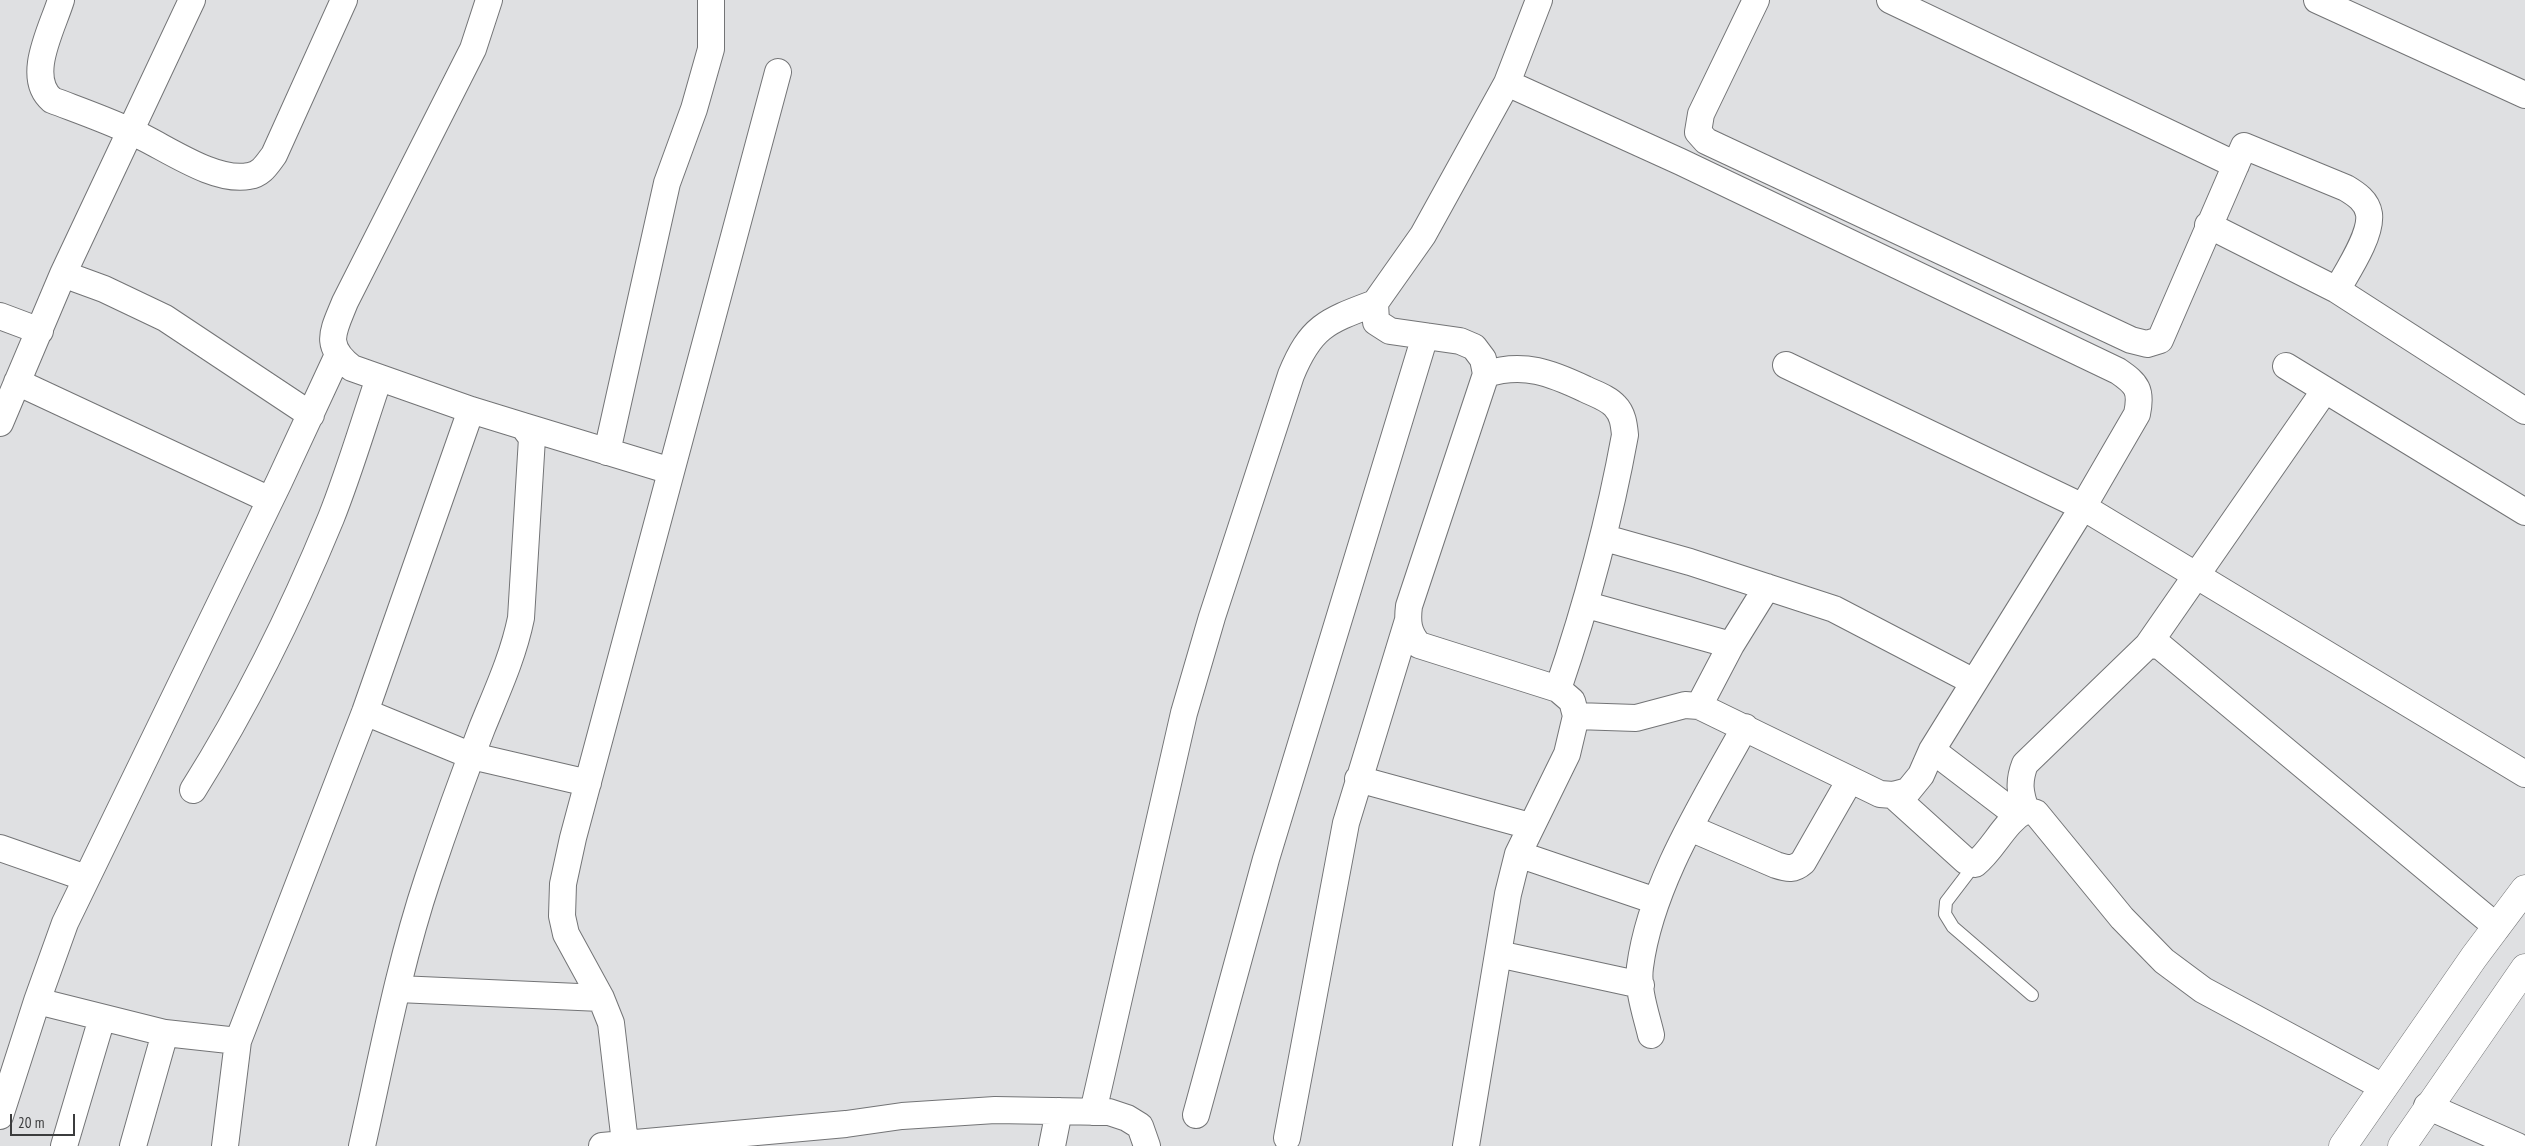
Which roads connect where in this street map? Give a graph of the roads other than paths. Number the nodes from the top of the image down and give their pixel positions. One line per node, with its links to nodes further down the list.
1 (61, 0): 13 (street)
2 (192, 0): 13 (street)
3 (344, 0): 13 (street)
4 (489, 0): 22 (street)
5 (711, 0): 34 (street)
6 (1539, 0): 11 (street)
7 (1756, 0): 15 (street)
8 (1890, 0): 14 (street)
9 (2316, 0): 12 (street)
10 (778, 72): 35 (street)
11 (1507, 83): 18 (street); 37 (street)
12 (2525, 95)
13 (130, 131): 16 (street)
14 (2236, 164): 15 (street); 17 (street)
15 (2208, 225): 17 (street)
16 (63, 274): 20 (street); 31 (street)
17 (2337, 290): 30 (street)
18 (1375, 303): 21 (street); 84 (street)
19 (0, 316): 20 (street)
20 (40, 331): 27 (street)
21 (1425, 336): 25 (street); 85 (street)
22 (337, 357): 26 (street); 31 (street)
23 (1786, 365): 37 (street)
24 (2286, 366): 28 (street)
25 (1486, 374): 39 (street); 43 (street)
26 (379, 378): 29 (street); 58 (street)
27 (17, 382): 32 (street); 36 (street)
28 (2325, 390): 38 (street); 40 (street)
29 (471, 410): 33 (street); 49 (street)
30 (2525, 411)
31 (311, 415): 36 (street)
32 (0, 423)
33 (523, 426): 34 (street); 53 (street)
34 (607, 452): 35 (street)
35 (671, 471): 57 (street)
36 (270, 500): 66 (street)
37 (2083, 507): 40 (street); 46 (street)
38 (2525, 512)
39 (1605, 538): 41 (street); 42 (street)
40 (2195, 575): 44 (street); 54 (street)
41 (1767, 587): 45 (street); 46 (street)
42 (1587, 605): 45 (street); 47 (street)
43 (1408, 620): 47 (street); 55 (street)
44 (2148, 644): 60 (street); 69 (street)
45 (1731, 645): 48 (street)
46 (1974, 682): 52 (street)
47 (1558, 689): 50 (street)
48 (1699, 706): 50 (street); 51 (street)
49 (365, 712): 53 (street); 80 (street)
50 (1576, 716): 61 (street)
51 (1745, 727): 56 (street); 62 (street)
52 (1932, 750): 59 (street); 60 (street)
53 (472, 756): 57 (street); 73 (street)
54 (2525, 774)
55 (1358, 779): 61 (street); 88 (street)
56 (1850, 780): 59 (street); 62 (street)
57 (588, 783): 75 (street)
58 (192, 790)
59 (1893, 795): 65 (street)
60 (2021, 813): 65 (street); 81 (street)
61 (1530, 826): 64 (street)
62 (1690, 828): 68 (street)
63 (0, 848): 66 (street)
64 (1518, 854): 68 (street); 70 (street)
65 (1975, 864): 74 (lane)
66 (86, 878): 76 (street)
67 (2525, 889): 69 (highway)
68 (1656, 900): 72 (street)
69 (2497, 927): 81 (highway)
70 (1498, 954): 72 (street); 96 (street)
71 (2525, 968): 82 (highway)
72 (1641, 985): 79 (street)
73 (398, 989): 75 (street); 94 (street)
74 (2032, 995)
75 (601, 998): 89 (street)
76 (37, 1001): 77 (street); 86 (street)
77 (102, 1018): 78 (street); 91 (street)
78 (165, 1033): 80 (street); 92 (street)
79 (1651, 1035)
80 (238, 1041): 93 (street)
81 (2384, 1087): 97 (highway)
82 (2427, 1106): 98 (highway); 99 (street)
83 (1059, 1111): 84 (street); 87 (street); 95 (street)
84 (1093, 1112): 90 (street)
85 (1196, 1115)
86 (0, 1116)
87 (845, 1135): 89 (street)
88 (1288, 1138)
89 (614, 1144)
90 (1150, 1145)
91 (64, 1146)
92 (133, 1146)
93 (225, 1146)
94 (362, 1146)
95 (1052, 1146)
96 (1466, 1146)
97 (2343, 1146)
98 (2402, 1146)
99 (2517, 1146)

